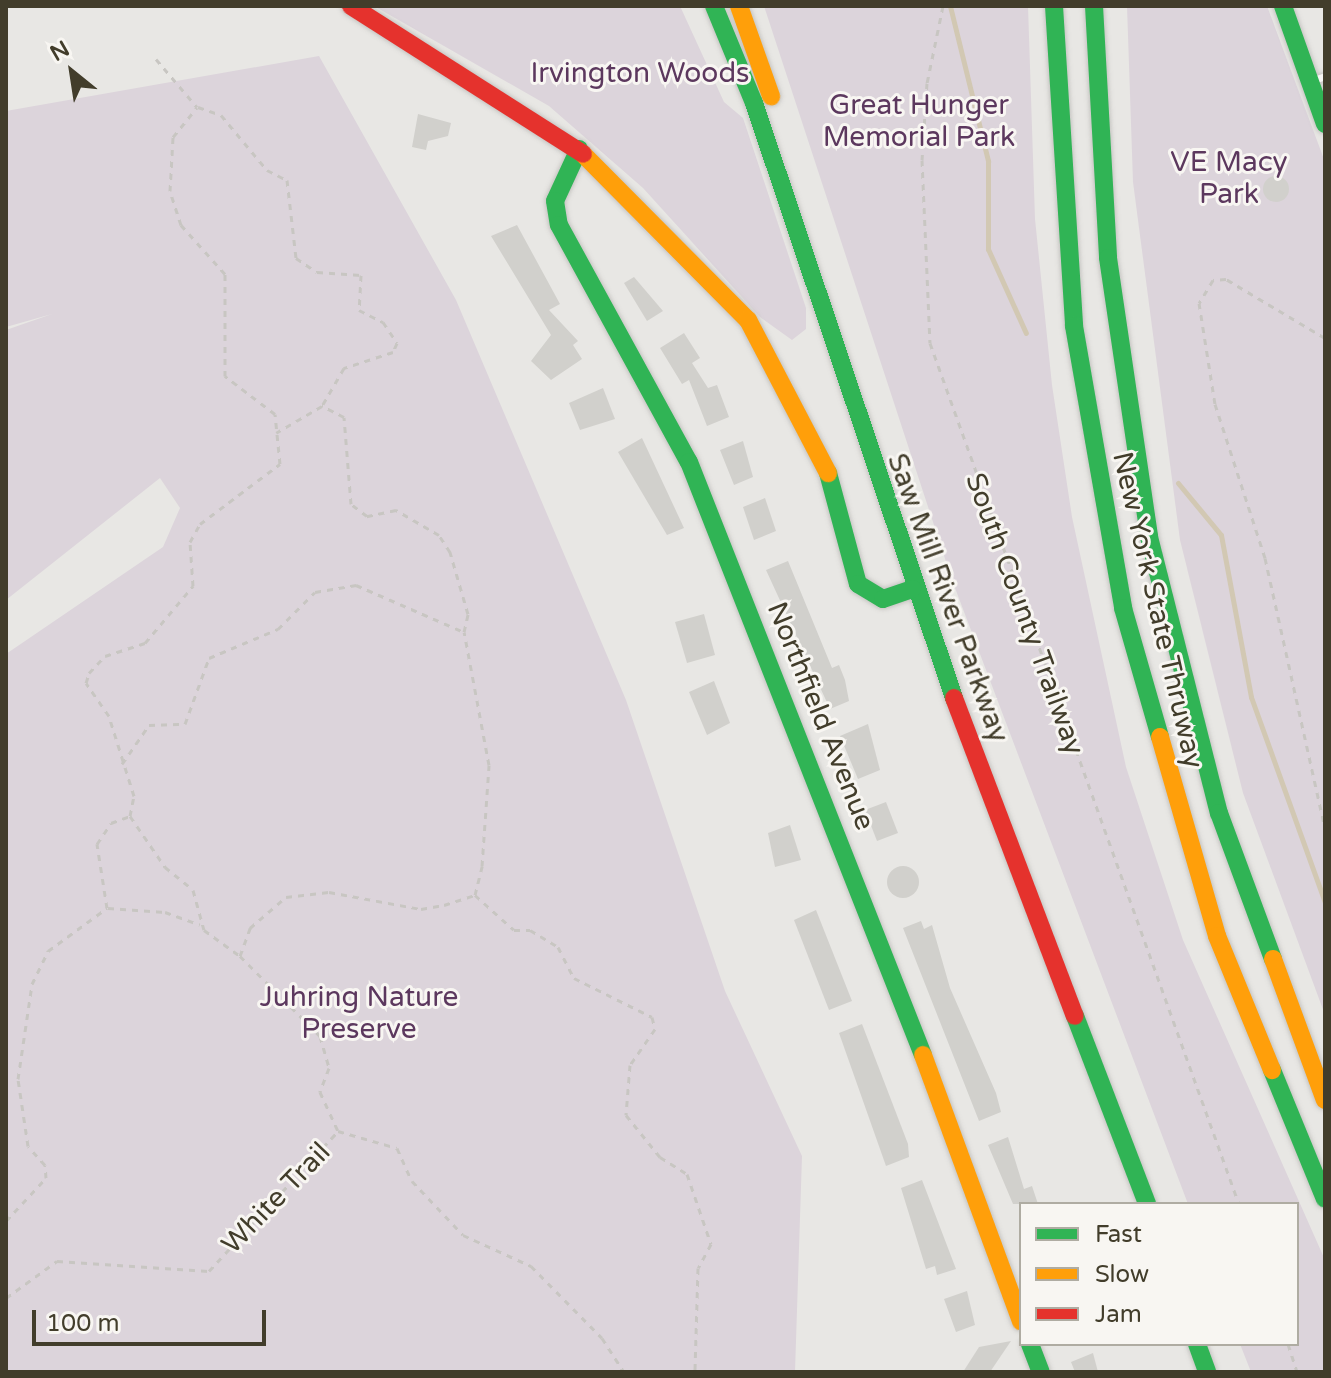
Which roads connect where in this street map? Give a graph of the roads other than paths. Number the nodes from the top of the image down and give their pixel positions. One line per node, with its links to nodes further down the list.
1 (351, 6): 9 (main road)
2 (714, 6): 10 (main road, Saw Mill River Parkway)
3 (739, 6): 11 (main road, Saw Mill River Parkway)
4 (1054, 6): 14 (main road, New York State Thruway)
5 (1094, 6): 13 (main road, New York State Thruway)
6 (1283, 6): 7 (main road)
7 (1317, 79): 8 (main road)
8 (1325, 124)
9 (579, 149): 10 (main road); 17 (main road, Northfield Avenue)
10 (912, 589): 15 (main road, Saw Mill River Parkway)
11 (1064, 926)
12 (1115, 1058): 16 (main road)
13 (1325, 1100)
14 (1325, 1199)
15 (1146, 1202)
16 (1166, 1202)
17 (1019, 1316)
18 (1031, 1346): 21 (main road)
19 (1198, 1346): 22 (main road)
20 (1218, 1346): 23 (main road)
21 (1041, 1372)
22 (1207, 1372)
23 (1227, 1372)

